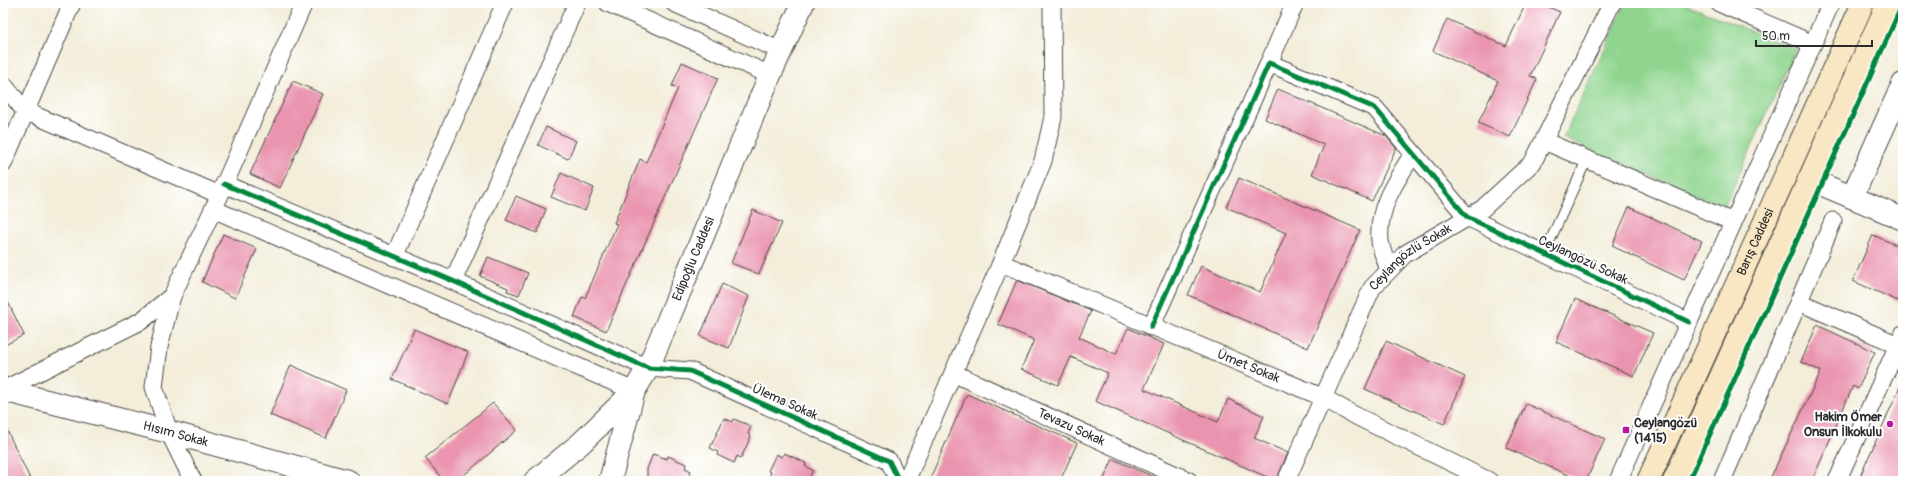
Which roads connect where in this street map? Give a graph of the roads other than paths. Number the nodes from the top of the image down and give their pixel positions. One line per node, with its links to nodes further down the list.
1 (72, 3): 21 (street)
2 (304, 3): 27 (street)
3 (505, 3): 34 (street)
4 (577, 3): 37 (street)
5 (608, 3): 18 (street)
6 (674, 3): 16 (street)
7 (803, 3): 16 (street, Edipoğlu Caddesi)
8 (1052, 3): 35 (street)
9 (1295, 3): 17 (street)
10 (1612, 3): 22 (street, Ceylangözlü Sokak)
11 (1719, 3): 15 (street)
12 (1831, 3): 15 (street)
13 (1863, 3): 59 (main road, Barış Caddesi)
14 (1888, 3): 26 (main road, Barış Caddesi)
15 (1813, 44): 31 (street)
16 (781, 51): 18 (street, Edipoğlu Caddesi)
17 (1269, 63): 23 (street); 41 (street)
18 (770, 75): 43 (street, Edipoğlu Caddesi)
19 (3, 84): 21 (street)
20 (1903, 84): 28 (street)
21 (25, 111): 25 (street); 27 (street)
22 (1544, 141): 24 (street); 29 (street, Ceylangözlü Sokak)
23 (1414, 154): 29 (street); 36 (street)
24 (1587, 159): 31 (street); 33 (lane)
25 (3, 164)
26 (1809, 178): 28 (street); 60 (main road, Barış Caddesi)
27 (219, 196): 34 (street, Ülema Sokak); 38 (street); 46 (street)
28 (1852, 197): 30 (street)
29 (1467, 217): 33 (street, Ceylangözü Sokak); 36 (street, Ceylangözlü Sokak)
30 (1903, 219)
31 (1733, 222): 40 (street)
32 (1833, 222): 39 (street)
33 (1544, 254): 40 (street, Ceylangözü Sokak)
34 (394, 257): 37 (street, Ülema Sokak)
35 (1001, 263): 41 (street, Ümet Sokak); 44 (street)
36 (1389, 270): 47 (street, Ceylangözlü Sokak)
37 (453, 281): 43 (street, Ülema Sokak)
38 (172, 296): 45 (street); 48 (street)
39 (1799, 302): 42 (street); 61 (street)
40 (1689, 322): 58 (street)
41 (1151, 327): 47 (street, Ümet Sokak)
42 (1901, 342): 62 (street)
43 (648, 368): 46 (street, Edipoğlu Caddesi); 53 (street, Ülema Sokak)
44 (953, 373): 54 (street); 55 (street, Tevazu Sokak)
45 (3, 390): 48 (street, Hısım Sokak)
46 (634, 391): 51 (street, Edipoğlu Caddesi); 52 (street)
47 (1322, 397): 56 (street, Ceylangözlü Sokak); 57 (street, Ümet Sokak)
48 (169, 432): 49 (street); 50 (street, Hısım Sokak)
49 (193, 481)
50 (348, 481)
51 (534, 481)
52 (610, 481)
53 (899, 481)
54 (906, 481)
55 (1189, 481)
56 (1286, 481)
57 (1490, 481)
58 (1618, 481)
59 (1648, 481)
60 (1674, 481)
61 (1722, 481)
62 (1837, 481)

